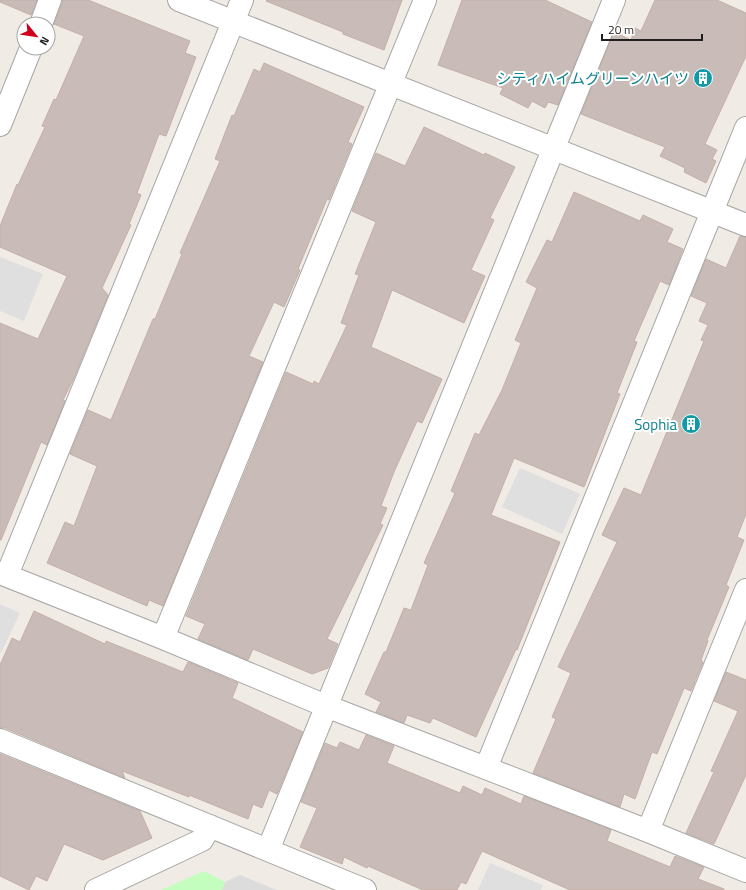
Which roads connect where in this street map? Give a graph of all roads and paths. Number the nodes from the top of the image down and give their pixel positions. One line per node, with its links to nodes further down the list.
1 (50, 0): 6 (street)
2 (179, 0): 7 (street)
3 (242, 0): 7 (street)
4 (425, 0): 9 (street)
5 (614, 0): 12 (street)
6 (44, 16)
7 (233, 22): 9 (street); 15 (street)
8 (28, 56): 10 (street)
9 (390, 84): 12 (street); 17 (street)
10 (0, 125)
11 (746, 128): 13 (street)
12 (554, 149): 13 (street); 18 (street)
13 (712, 212): 14 (street); 20 (street)
14 (746, 226)
15 (3, 574): 17 (street)
16 (746, 590): 22 (street)
17 (163, 638): 18 (street)
18 (326, 706): 20 (street); 23 (street)
19 (0, 740): 21 (street)
20 (486, 768): 22 (street)
21 (210, 826): 23 (street); 25 (street)
22 (648, 831): 24 (street)
23 (268, 850): 26 (street)
24 (746, 871)
25 (96, 890)
26 (365, 890)

